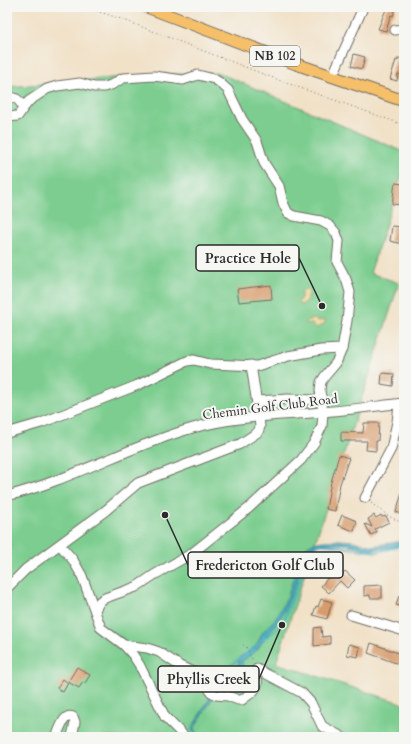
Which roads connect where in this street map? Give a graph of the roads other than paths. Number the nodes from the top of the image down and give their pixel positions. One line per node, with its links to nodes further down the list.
1 (147, 7): 3 (main road, NB 102)
2 (362, 10): 3 (street)
3 (332, 77): 5 (main road, NB 102)
4 (7, 96): 6 (street)
5 (404, 102)
6 (24, 107): 7 (street); 8 (street)
7 (7, 117)
8 (342, 349): 9 (street); 10 (street)
9 (250, 365): 11 (street); 15 (street)
10 (321, 396): 11 (street); 13 (street)
11 (257, 401): 14 (street)
12 (402, 404): 13 (street, Chemin Golf Club Road); 17 (street)
13 (323, 412): 14 (street, Chemin Golf Club Road); 20 (street)
14 (259, 417): 16 (street, Chemin Golf Club Road); 18 (street)
15 (7, 433)
16 (7, 496)
17 (365, 498)
18 (60, 545): 19 (street); 20 (street)
19 (7, 588)
20 (95, 610): 23 (street)
21 (351, 615): 22 (street)
22 (404, 631)
23 (124, 645): 26 (street); 27 (street)
24 (56, 737): 25 (street)
25 (72, 737)
26 (185, 737)
27 (342, 737)

